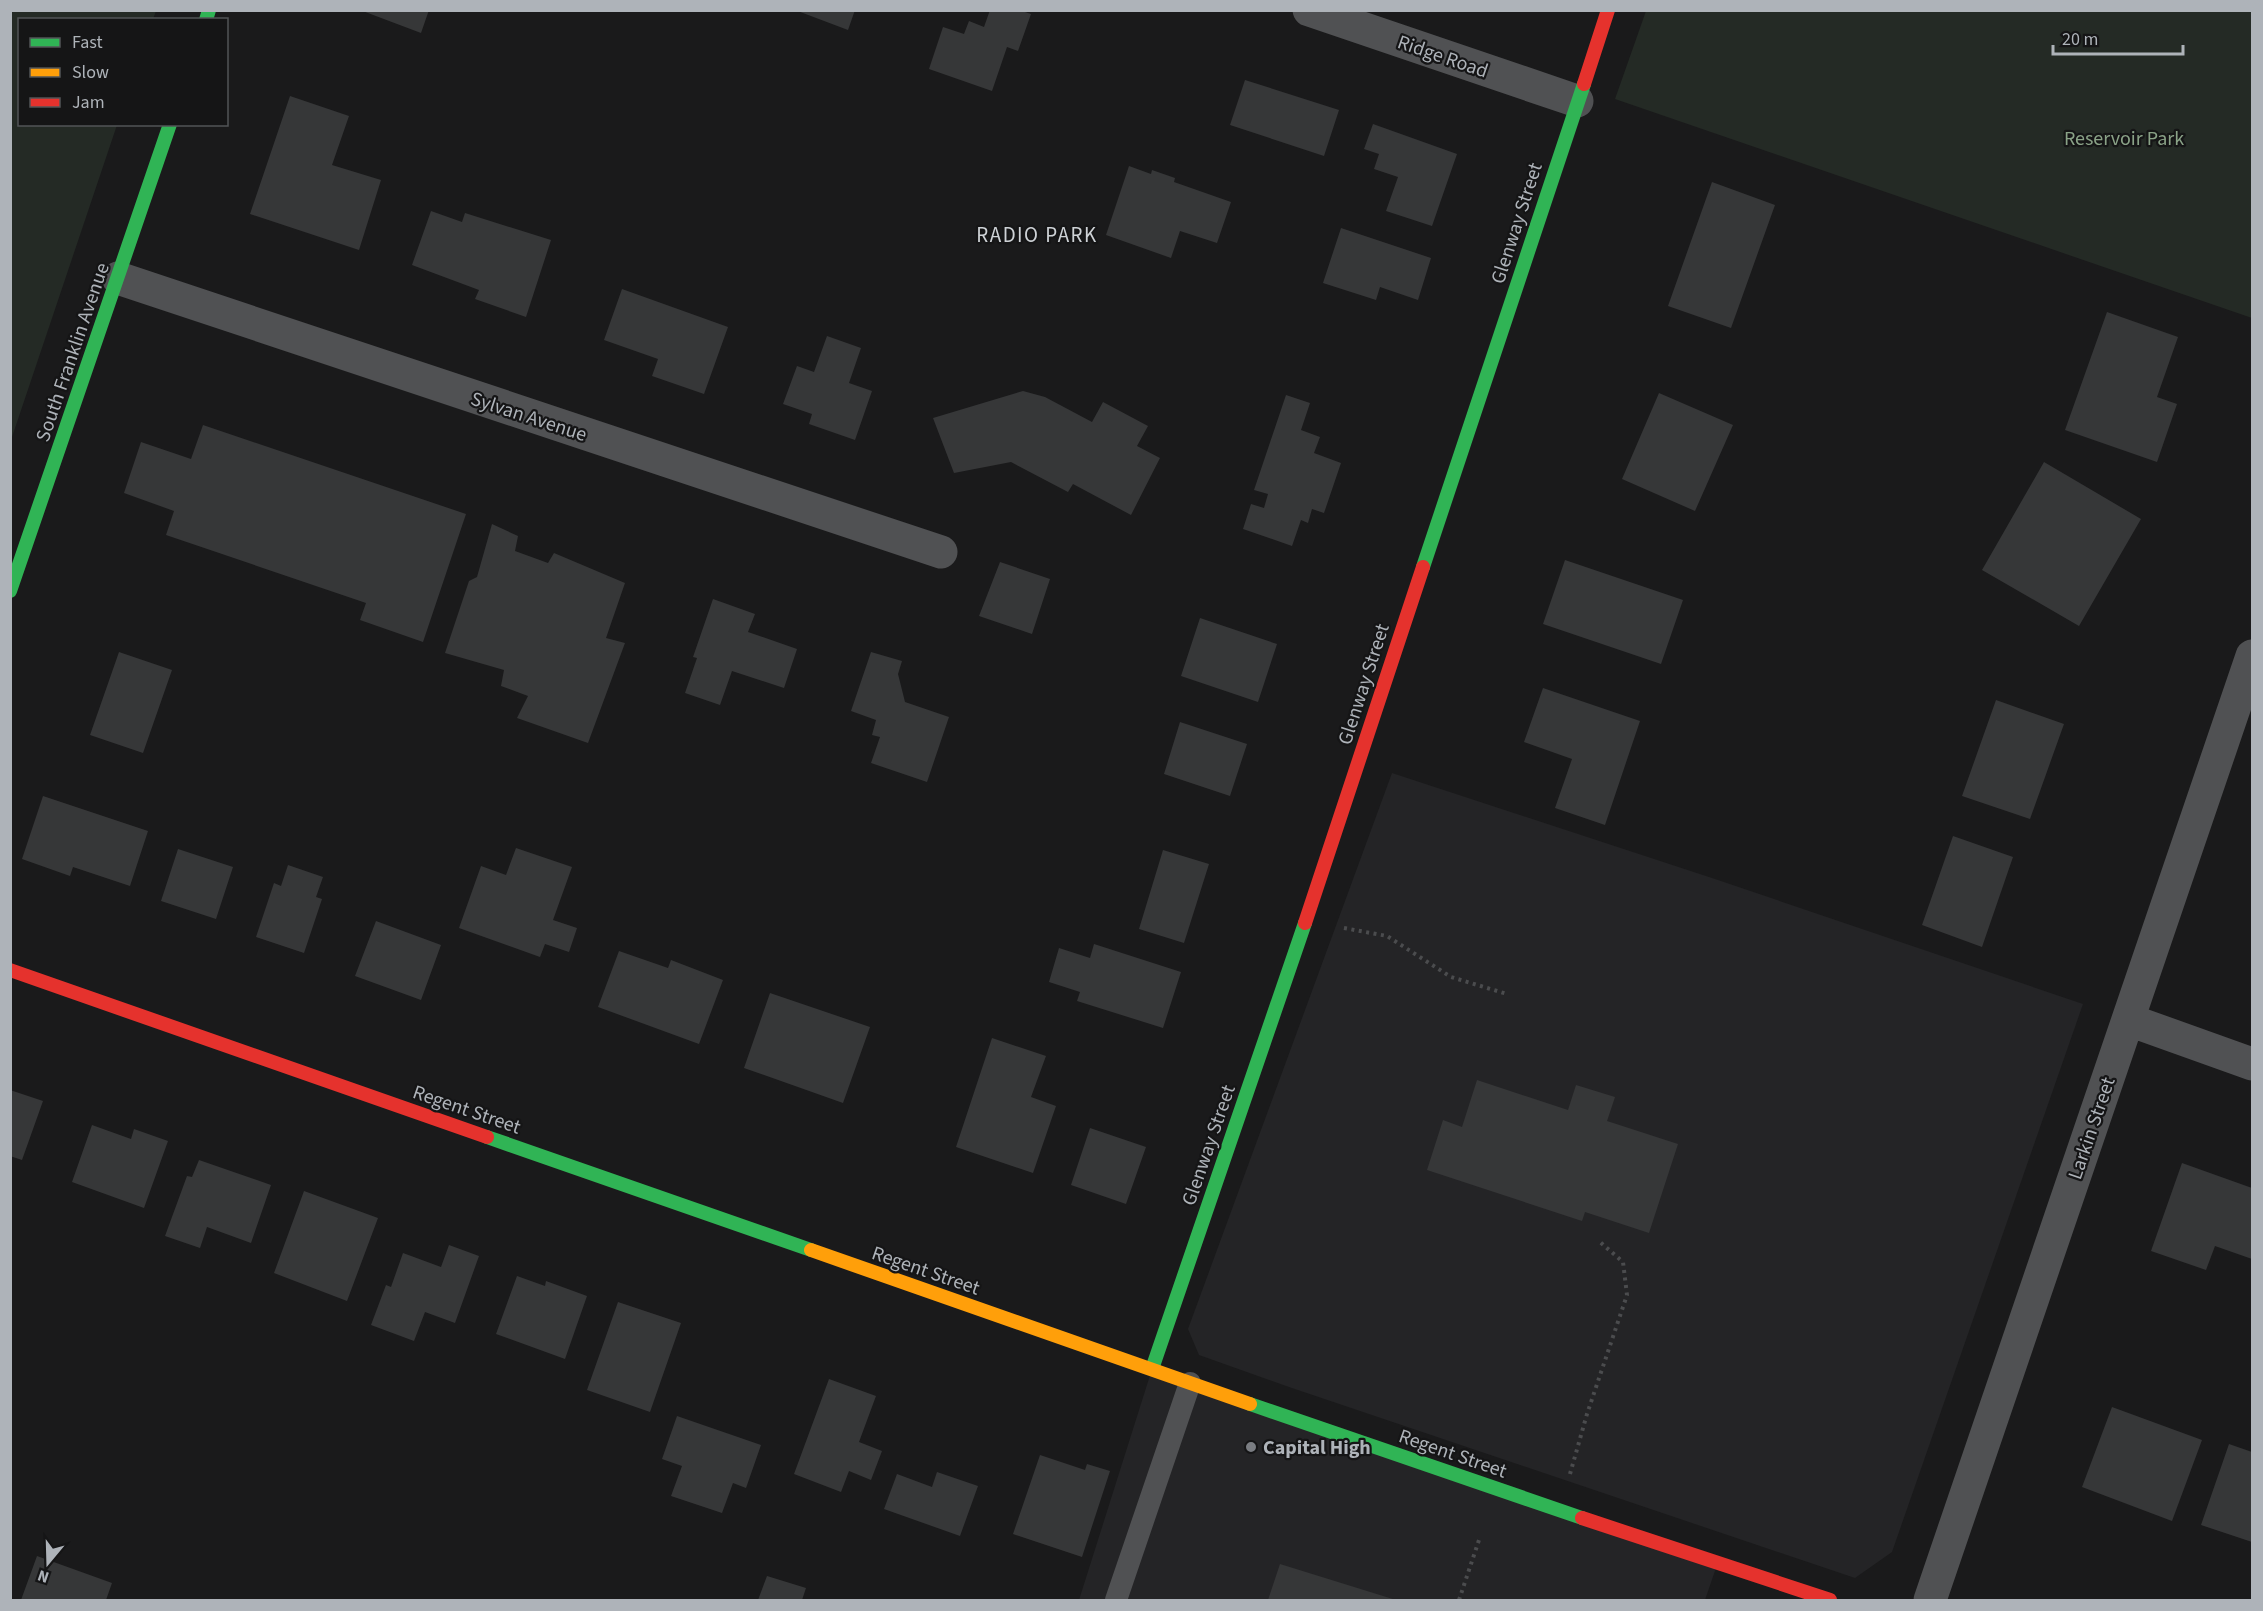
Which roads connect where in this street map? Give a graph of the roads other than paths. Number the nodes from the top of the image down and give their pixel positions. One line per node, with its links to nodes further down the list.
1 (1309, 10): 3 (street, Ridge Road)
2 (1608, 10): 3 (street, Glenway Street)
3 (1577, 101): 12 (street, Glenway Street)
4 (169, 126): 5 (street, South Franklin Avenue)
5 (118, 278): 6 (street, Sylvan Avenue); 7 (street, South Franklin Avenue)
6 (941, 552)
7 (10, 591)
8 (2253, 656): 10 (street, Larkin Street)
9 (10, 970): 12 (street, Regent Street)
10 (2129, 1020): 11 (street); 16 (street, Larkin Street)
11 (2253, 1064)
12 (1152, 1369): 13 (street, Regent Street)
13 (1190, 1383): 14 (lane); 15 (street, Regent Street)
14 (1116, 1600)
15 (1830, 1600)
16 (1930, 1600)

